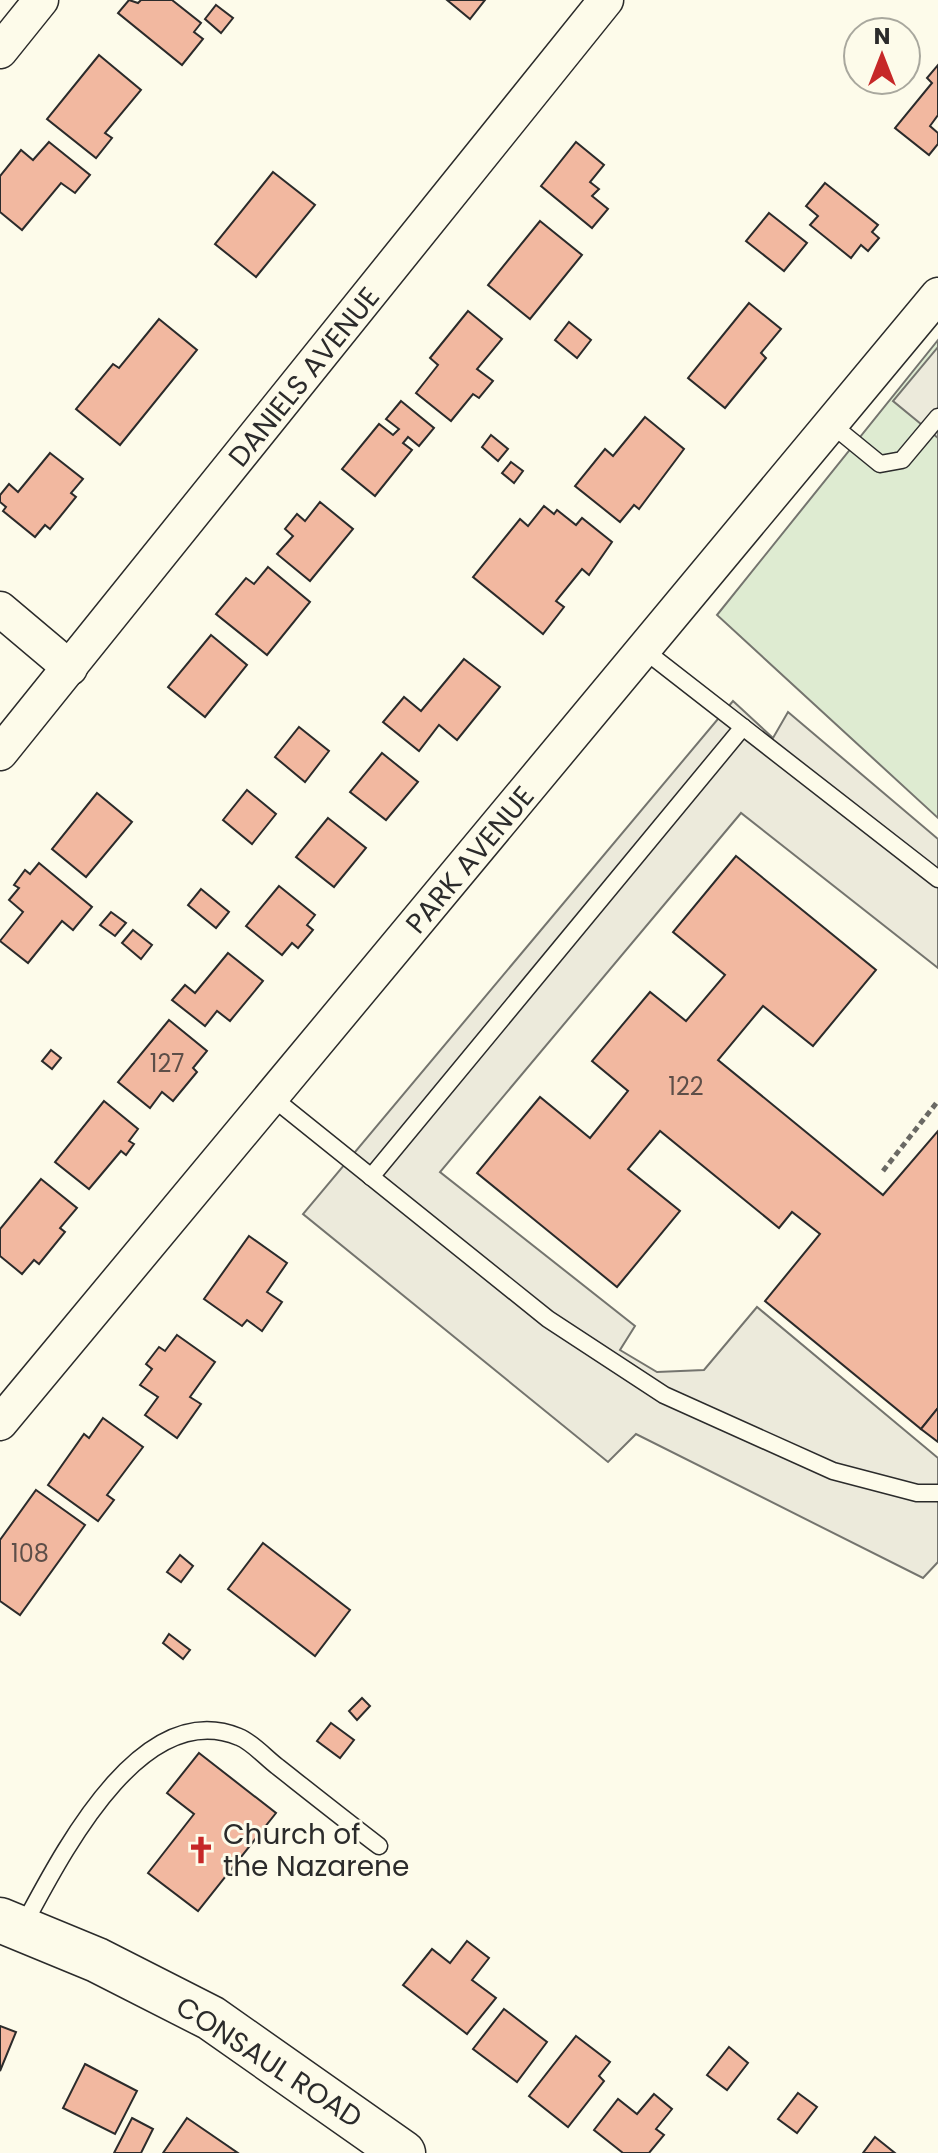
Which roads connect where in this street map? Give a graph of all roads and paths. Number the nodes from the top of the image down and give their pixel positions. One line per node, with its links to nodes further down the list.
1 (41, 0): 3 (street)
2 (606, 0): 9 (street, DANIELS AVENUE)
3 (0, 51)
4 (938, 295): 6 (street, PARK AVENUE)
5 (938, 417): 6 (lane)
6 (831, 424): 8 (street, PARK AVENUE)
7 (0, 609): 9 (street)
8 (644, 650): 10 (lane); 13 (street, PARK AVENUE)
9 (70, 668): 11 (street, DANIELS AVENUE)
10 (743, 727): 12 (lane); 16 (lane)
11 (0, 753)
12 (938, 879)
13 (273, 1098): 16 (lane); 17 (street, PARK AVENUE)
14 (938, 1101): 15 (path)
15 (883, 1171)
16 (371, 1177): 18 (lane)
17 (0, 1423)
18 (938, 1493)
19 (379, 1846): 20 (lane)
20 (11, 1924): 21 (street, CONSAUL ROAD)
21 (403, 2153)

